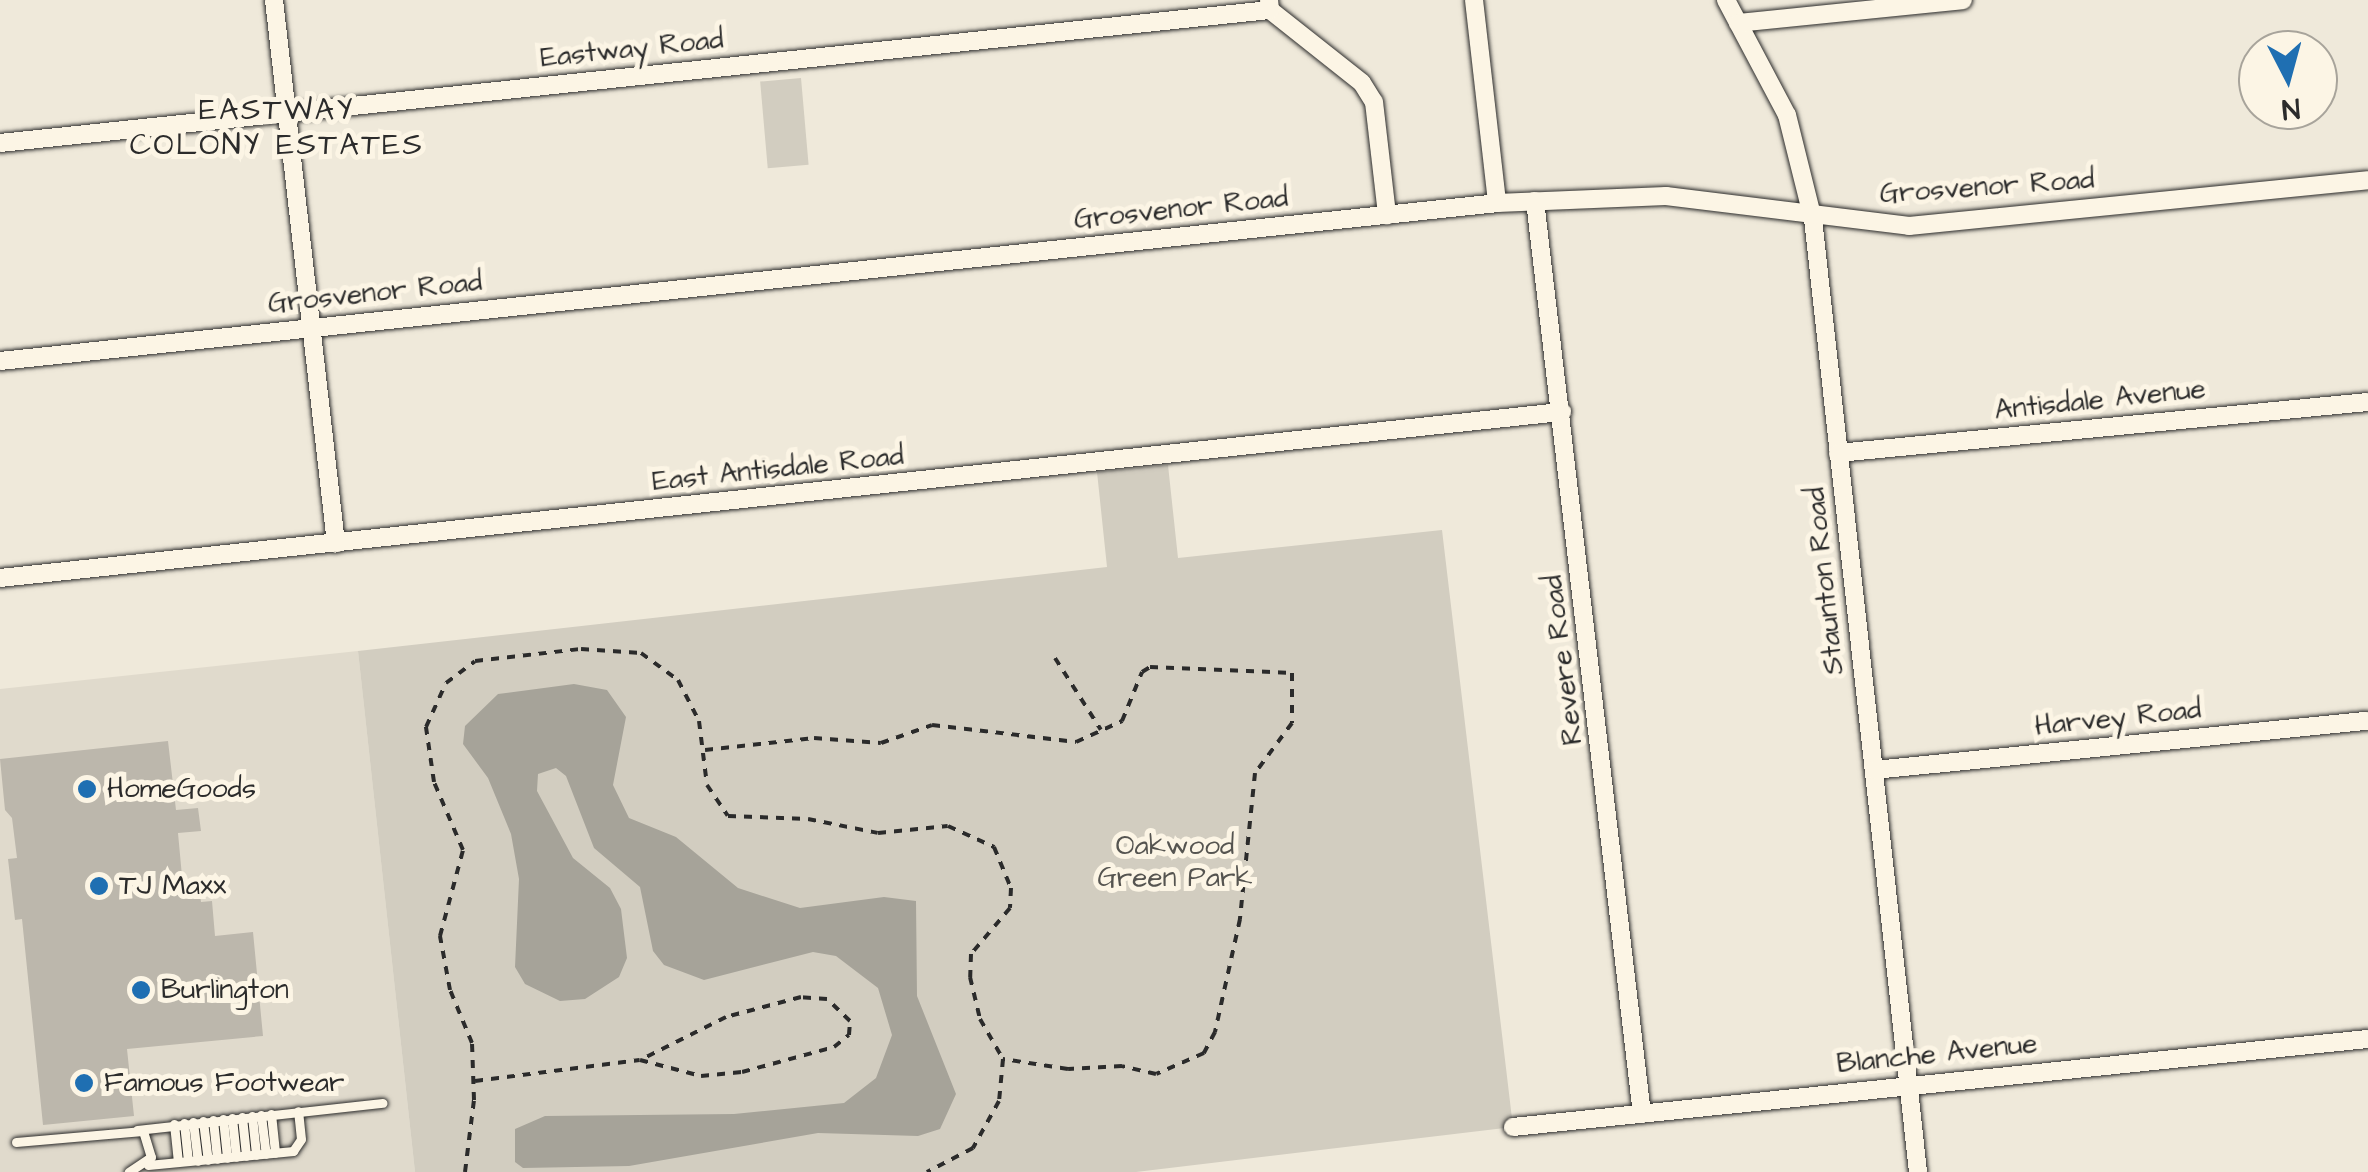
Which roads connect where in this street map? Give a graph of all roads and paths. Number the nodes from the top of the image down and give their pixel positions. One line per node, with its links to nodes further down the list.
1 (274, 0): 7 (street)
2 (1474, 0): 11 (street)
3 (1726, 0): 6 (street, Staunton Road)
4 (1963, 0): 6 (street)
5 (1269, 5): 7 (street, Eastway Road); 12 (street)
6 (1738, 23): 13 (street, Staunton Road)
7 (287, 114): 8 (street, Eastway Road); 14 (street)
8 (0, 144)
9 (2368, 180): 13 (street, Grosvenor Road)
10 (1535, 200): 11 (street, Grosvenor Road); 13 (street, Grosvenor Road); 17 (street, Revere Road)
11 (1497, 203): 12 (street, Grosvenor Road)
12 (1387, 215): 14 (street, Grosvenor Road)
13 (1813, 218): 18 (street, Staunton Road)
14 (309, 327): 15 (street, Grosvenor Road); 19 (street)
15 (0, 361)
16 (2368, 402): 18 (street, Antisdale Avenue)
17 (1562, 412): 19 (street, East Antisdale Road); 33 (street, Revere Road)
18 (1838, 453): 25 (street, Staunton Road)
19 (336, 543): 20 (street, East Antisdale Road)
20 (0, 578)
21 (1055, 658): 23 (path)
22 (2368, 720): 25 (street, Harvey Road)
23 (1102, 732): 24 (path); 28 (path)
24 (704, 750): 28 (path); 29 (path)
25 (1874, 770): 30 (street, Staunton Road)
26 (2368, 1038): 30 (street, Blanche Avenue)
27 (640, 1060): 27 (path); 29 (path)
28 (1003, 1060): 42 (path)
29 (474, 1081): 41 (path)
30 (1908, 1084): 33 (street, Blanche Avenue); 43 (street, Staunton Road)
31 (383, 1102): 32 (lane)
32 (298, 1111): 34 (lane); 38 (lane)
33 (1642, 1114): 35 (street, Blanche Avenue)
34 (223, 1119): 36 (lane); 38 (lane); 38 (lane); 38 (lane); 38 (lane); 38 (lane); 38 (lane)
35 (1512, 1128)
36 (137, 1130): 37 (lane); 39 (lane)
37 (16, 1142)
38 (227, 1158): 39 (lane)
39 (148, 1165): 40 (lane)
40 (128, 1172)
41 (466, 1172)
42 (927, 1172)
43 (1918, 1172)

